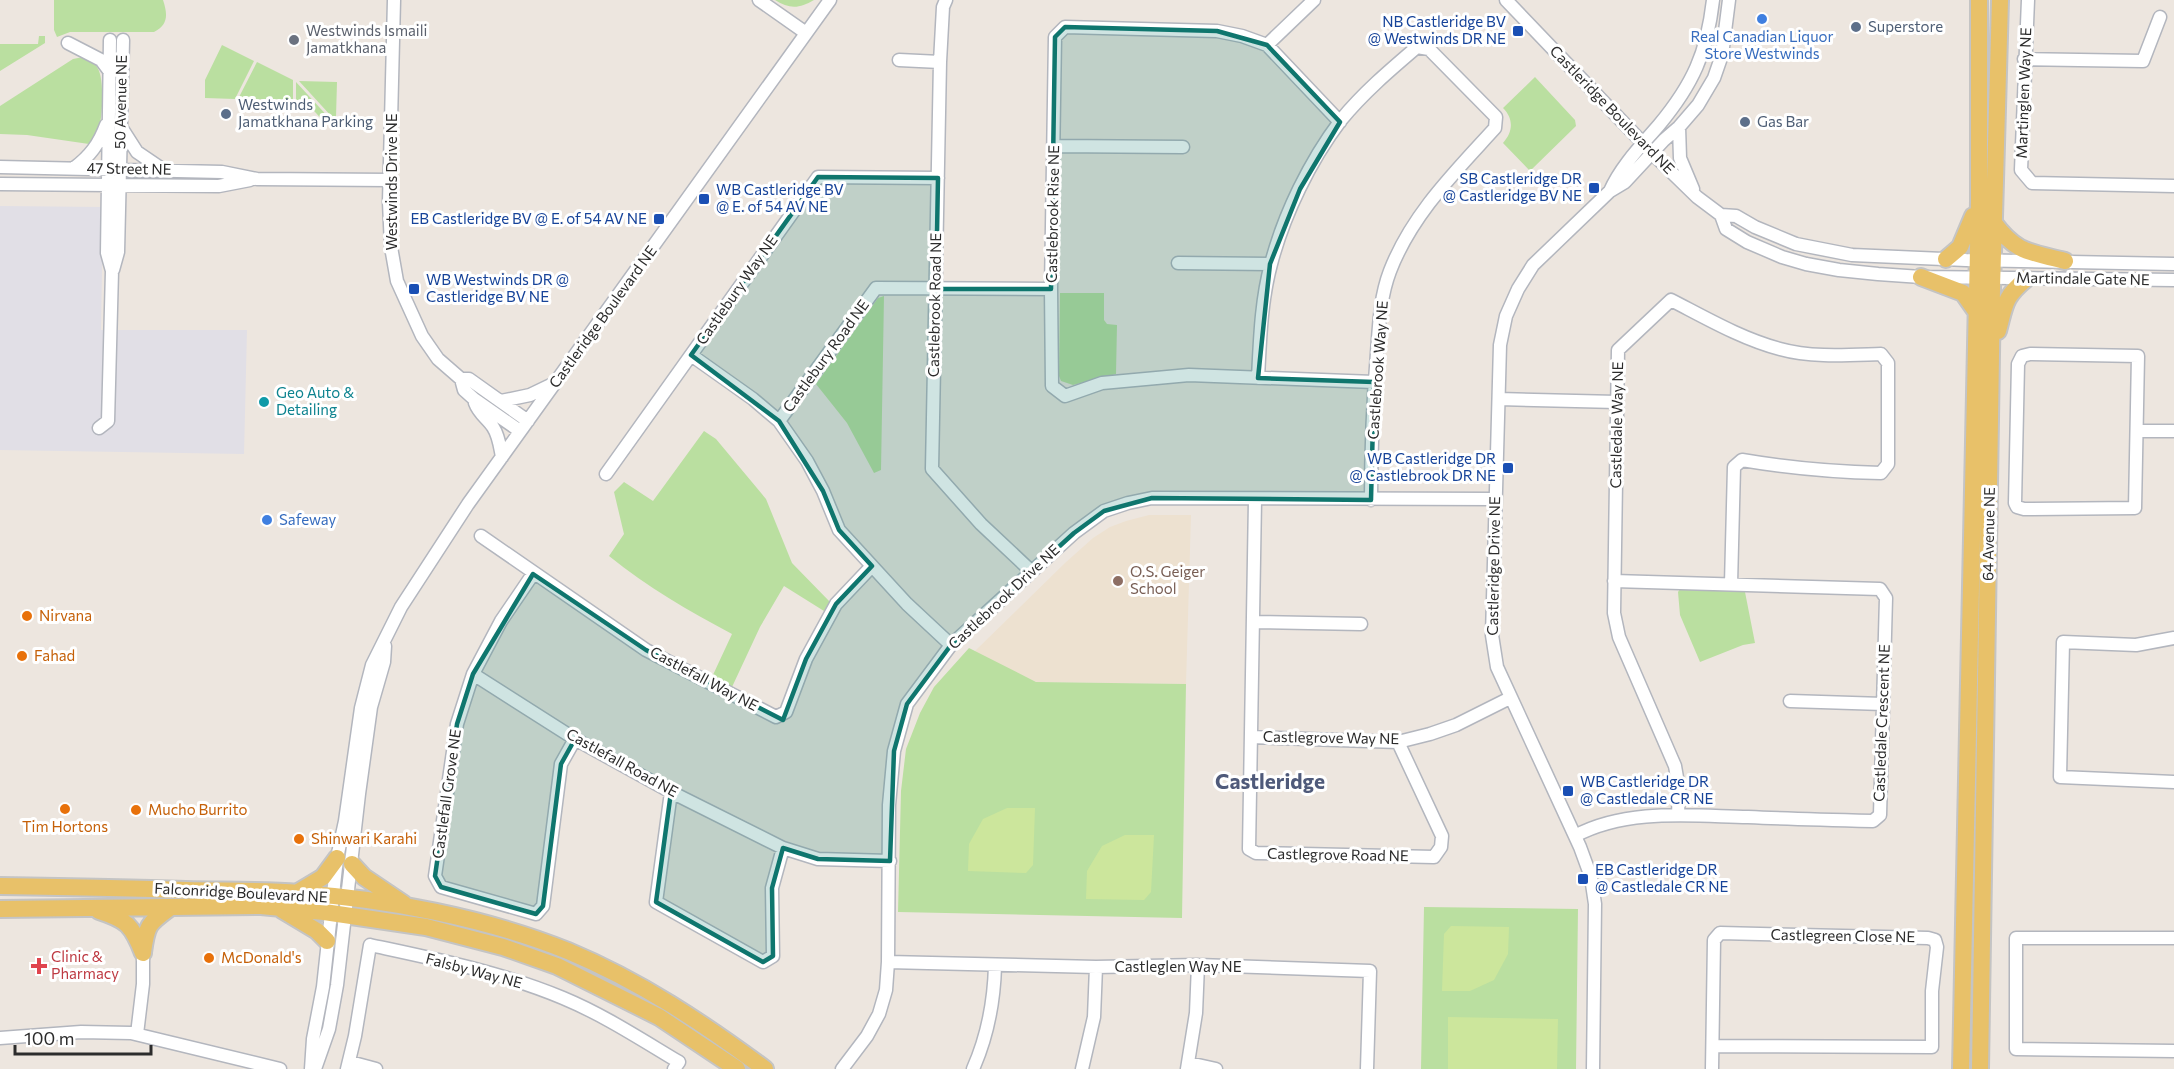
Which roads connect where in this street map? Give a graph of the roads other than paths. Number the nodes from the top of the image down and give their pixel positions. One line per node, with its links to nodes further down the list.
1 (394, 0): 34 (street, Westwinds Drive NE)
2 (759, 0): 13 (street)
3 (830, 0): 13 (street, Castleridge Boulevard NE)
4 (946, 0): 18 (street, Castlebrook Road NE)
5 (1314, 0): 15 (street)
6 (1506, 0): 24 (street, Castleridge Boulevard NE)
7 (1713, 0): 24 (street)
8 (1729, 0): 23 (street)
9 (1979, 0): 40 (main road, 64 Avenue NE)
10 (2000, 0): 42 (main road, 64 Avenue NE)
11 (2028, 0): 16 (street, Martinglen Way NE)
12 (2160, 17): 16 (street)
13 (806, 33): 61 (street, Castleridge Boulevard NE)
14 (68, 43): 19 (street)
15 (1268, 45): 21 (street, Castlebrook Rise NE); 25 (street, Castlebrook Rise NE)
16 (2024, 58): 37 (street, Martinglen Way NE)
17 (899, 60): 18 (street)
18 (940, 62): 32 (street, Castlebrook Road NE)
19 (110, 72): 20 (street, 50 Avenue NE); 22 (street, 50 Avenue NE)
20 (110, 113): 29 (street); 30 (street, 50 Avenue NE)
21 (1340, 122): 47 (street, Castlebrook Way NE); 60 (street, Castlebrook Way NE)
22 (121, 126): 30 (street, 50 Avenue NE); 31 (street)
23 (1679, 127): 27 (street); 39 (street)
24 (1643, 143): 27 (street, Castleridge Boulevard NE); 38 (street, Castleridge Drive NE)
25 (1055, 146): 26 (street); 54 (street, Castlebrook Rise NE)
26 (1183, 147)
27 (1653, 153): 38 (street, Castleridge Drive NE); 39 (street, Castleridge Boulevard NE)
28 (0, 167): 29 (street, 47 Street NE)
29 (74, 168): 30 (street, 47 Street NE)
30 (114, 169): 31 (street, 47 Street NE); 36 (street, 50 Avenue NE)
31 (164, 170): 33 (street, 47 Street NE)
32 (938, 178): 53 (street, Castlebrook Road NE); 57 (street, Castlebury Way NE)
33 (257, 179): 34 (street, 47 Street NE); 36 (street, 47 Street NE)
34 (390, 180): 59 (street, Westwinds Drive NE)
35 (0, 184): 36 (street, 47 Street NE)
36 (114, 186): 68 (street, 50 Avenue NE)
37 (2174, 186)
38 (1610, 191): 63 (street, Castleridge Drive NE)
39 (1697, 197): 41 (street, Castleridge Boulevard NE)
40 (1979, 201): 43 (main road); 44 (main road, 64 Avenue NE)
41 (1720, 215): 43 (street, Castleridge Boulevard NE); 49 (street, Castleridge Boulevard NE)
42 (1994, 223): 44 (main road, 64 Avenue NE); 45 (main road)
43 (1946, 259): 44 (street, Castleridge Boulevard NE)
44 (1985, 260): 45 (street, Martindale Gate NE); 50 (main road, 64 Avenue NE)
45 (2065, 261): 48 (street, Martindale Gate NE)
46 (1178, 263): 47 (street)
47 (1270, 264): 58 (street, Castlebrook Way NE)
48 (2174, 264)
49 (1922, 277): 50 (street, Castleridge Boulevard NE); 55 (main road)
50 (1985, 278): 51 (street, Martindale Gate NE); 55 (main road, 64 Avenue NE); 56 (main road, 64 Avenue NE)
51 (2026, 279): 52 (street, Martindale Gate NE); 56 (main road)
52 (2174, 280)
53 (936, 289): 54 (street, Castlebury Road NE); 67 (street, Castlebury Road NE); 79 (street, Castlebrook Road NE)
54 (1051, 289): 58 (street, Castlebrook Rise NE)
55 (1975, 310): 138 (main road, 64 Avenue NE)
56 (1992, 352): 139 (main road, 64 Avenue NE)
57 (691, 355): 67 (street, Castlebury Way NE); 73 (street)
58 (1258, 378): 60 (street, Castlebrook Rise NE)
59 (461, 379): 62 (street, Westwinds Drive NE); 64 (street, Westwinds Drive NE)
60 (1374, 382): 76 (street, Castlebrook Way NE)
61 (556, 383): 64 (street); 66 (street, Castleridge Boulevard NE)
62 (474, 399): 69 (street, Westwinds Drive NE); 72 (street)
63 (1499, 399): 65 (street); 74 (street, Castleridge Drive NE)
64 (501, 401): 66 (street, Westwinds Drive NE)
65 (1617, 402): 81 (street, Castledale Way NE); 82 (street, Castledale Way NE)
66 (528, 421): 69 (street, Castleridge Boulevard NE)
67 (779, 421): 78 (street, Castlebury Way NE)
68 (99, 428)
69 (520, 431): 72 (street, Castleridge Boulevard NE)
70 (2137, 431): 70 (street); 71 (street)
71 (2174, 431)
72 (502, 457): 99 (street, Castleridge Boulevard NE)
73 (606, 474)
74 (1495, 499): 76 (street, Castlebrook Drive NE); 88 (street, Castleridge Drive NE)
75 (1255, 500): 76 (street, Castlebrook Drive NE); 79 (street, Castlebrook Drive NE); 83 (street, Castlegrove Road NE)
76 (1371, 500)
77 (481, 536): 80 (street, Castlefall Way NE)
78 (872, 566): 80 (street, Castlefall Way NE); 86 (street, Castlebury Way NE)
79 (1031, 571): 86 (street, Castlebrook Drive NE)
80 (533, 574): 87 (street)
81 (1614, 581): 82 (street, Castledale Crescent NE); 96 (street, Castledale Way NE)
82 (1731, 584): 90 (street, Castledale Crescent NE)
83 (1253, 622): 84 (street); 91 (street, Castlegrove Road NE)
84 (1361, 624)
85 (2174, 638): 94 (street)
86 (951, 645): 100 (street, Castlebrook Drive NE)
87 (473, 674): 92 (street, Castlefall Road NE); 92 (street, Castlefall Grove NE)
88 (1510, 698): 93 (street, Castlegrove Way NE); 97 (street, Castleridge Drive NE)
89 (1790, 701): 90 (street)
90 (1883, 704): 96 (street, Castledale Crescent NE)
91 (1251, 737): 93 (street, Castlegrove Way NE); 93 (street, Castlegrove Road NE)
92 (575, 739): 95 (street, Castlefall Road NE)
93 (1398, 742)
94 (2174, 782)
95 (671, 792): 98 (street, Castlefall Road NE); 98 (street)
96 (1678, 814): 97 (street, Castledale Crescent NE)
97 (1575, 836): 136 (street, Castleridge Drive NE)
98 (783, 848): 100 (street, Castlefall Road NE)
99 (344, 861): 103 (main road); 105 (street, Castleridge Boulevard NE); 106 (main road)
100 (890, 861): 114 (street, Castlebrook Drive NE)
101 (0, 886): 102 (main road, Falconridge Boulevard NE)
102 (116, 887): 103 (main road, Falconridge Boulevard NE); 104 (main road)
103 (298, 892): 105 (main road, Falconridge Boulevard NE)
104 (0, 901)
105 (338, 906): 106 (main road, Falconridge Boulevard NE); 109 (main road, Falconridge Boulevard NE); 112 (street); 126 (street); 129 (main road, Falconridge Boulevard NE)
106 (408, 906): 130 (main road, Falconridge Boulevard NE)
107 (85, 907): 108 (main road, Falconridge Boulevard NE); 110 (main road, Falconridge Boulevard NE); 113 (main road)
108 (171, 907): 109 (main road, Falconridge Boulevard NE); 113 (main road)
109 (276, 907): 112 (main road)
110 (0, 909)
111 (2174, 938): 121 (street)
112 (327, 941): 125 (street)
113 (143, 953): 118 (street)
114 (888, 962): 116 (street, Castleglen Way NE); 131 (street, Castlebrook Drive NE)
115 (1198, 965): 117 (street, Castleglen Way NE); 123 (street); 135 (street, Castleglen Way NE)
116 (995, 966): 117 (street, Castleglen Way NE); 132 (street)
117 (1096, 967): 133 (street)
118 (137, 1034): 119 (street); 124 (street)
119 (0, 1038)
120 (1713, 1046): 120 (street, Castlegreen Close NE); 137 (street, Castlegreen Close NE)
121 (2174, 1051)
122 (348, 1065): 127 (street); 128 (street, Falsby Way NE)
123 (1188, 1066): 134 (street)
124 (280, 1069)
125 (311, 1069)
126 (315, 1069)
127 (376, 1069)
128 (674, 1069)
129 (738, 1069)
130 (765, 1069)
131 (842, 1069)
132 (973, 1069)
133 (1082, 1069)
134 (1216, 1069)
135 (1367, 1069)
136 (1593, 1069)
137 (1712, 1069)
138 (1961, 1069)
139 (1980, 1069)

